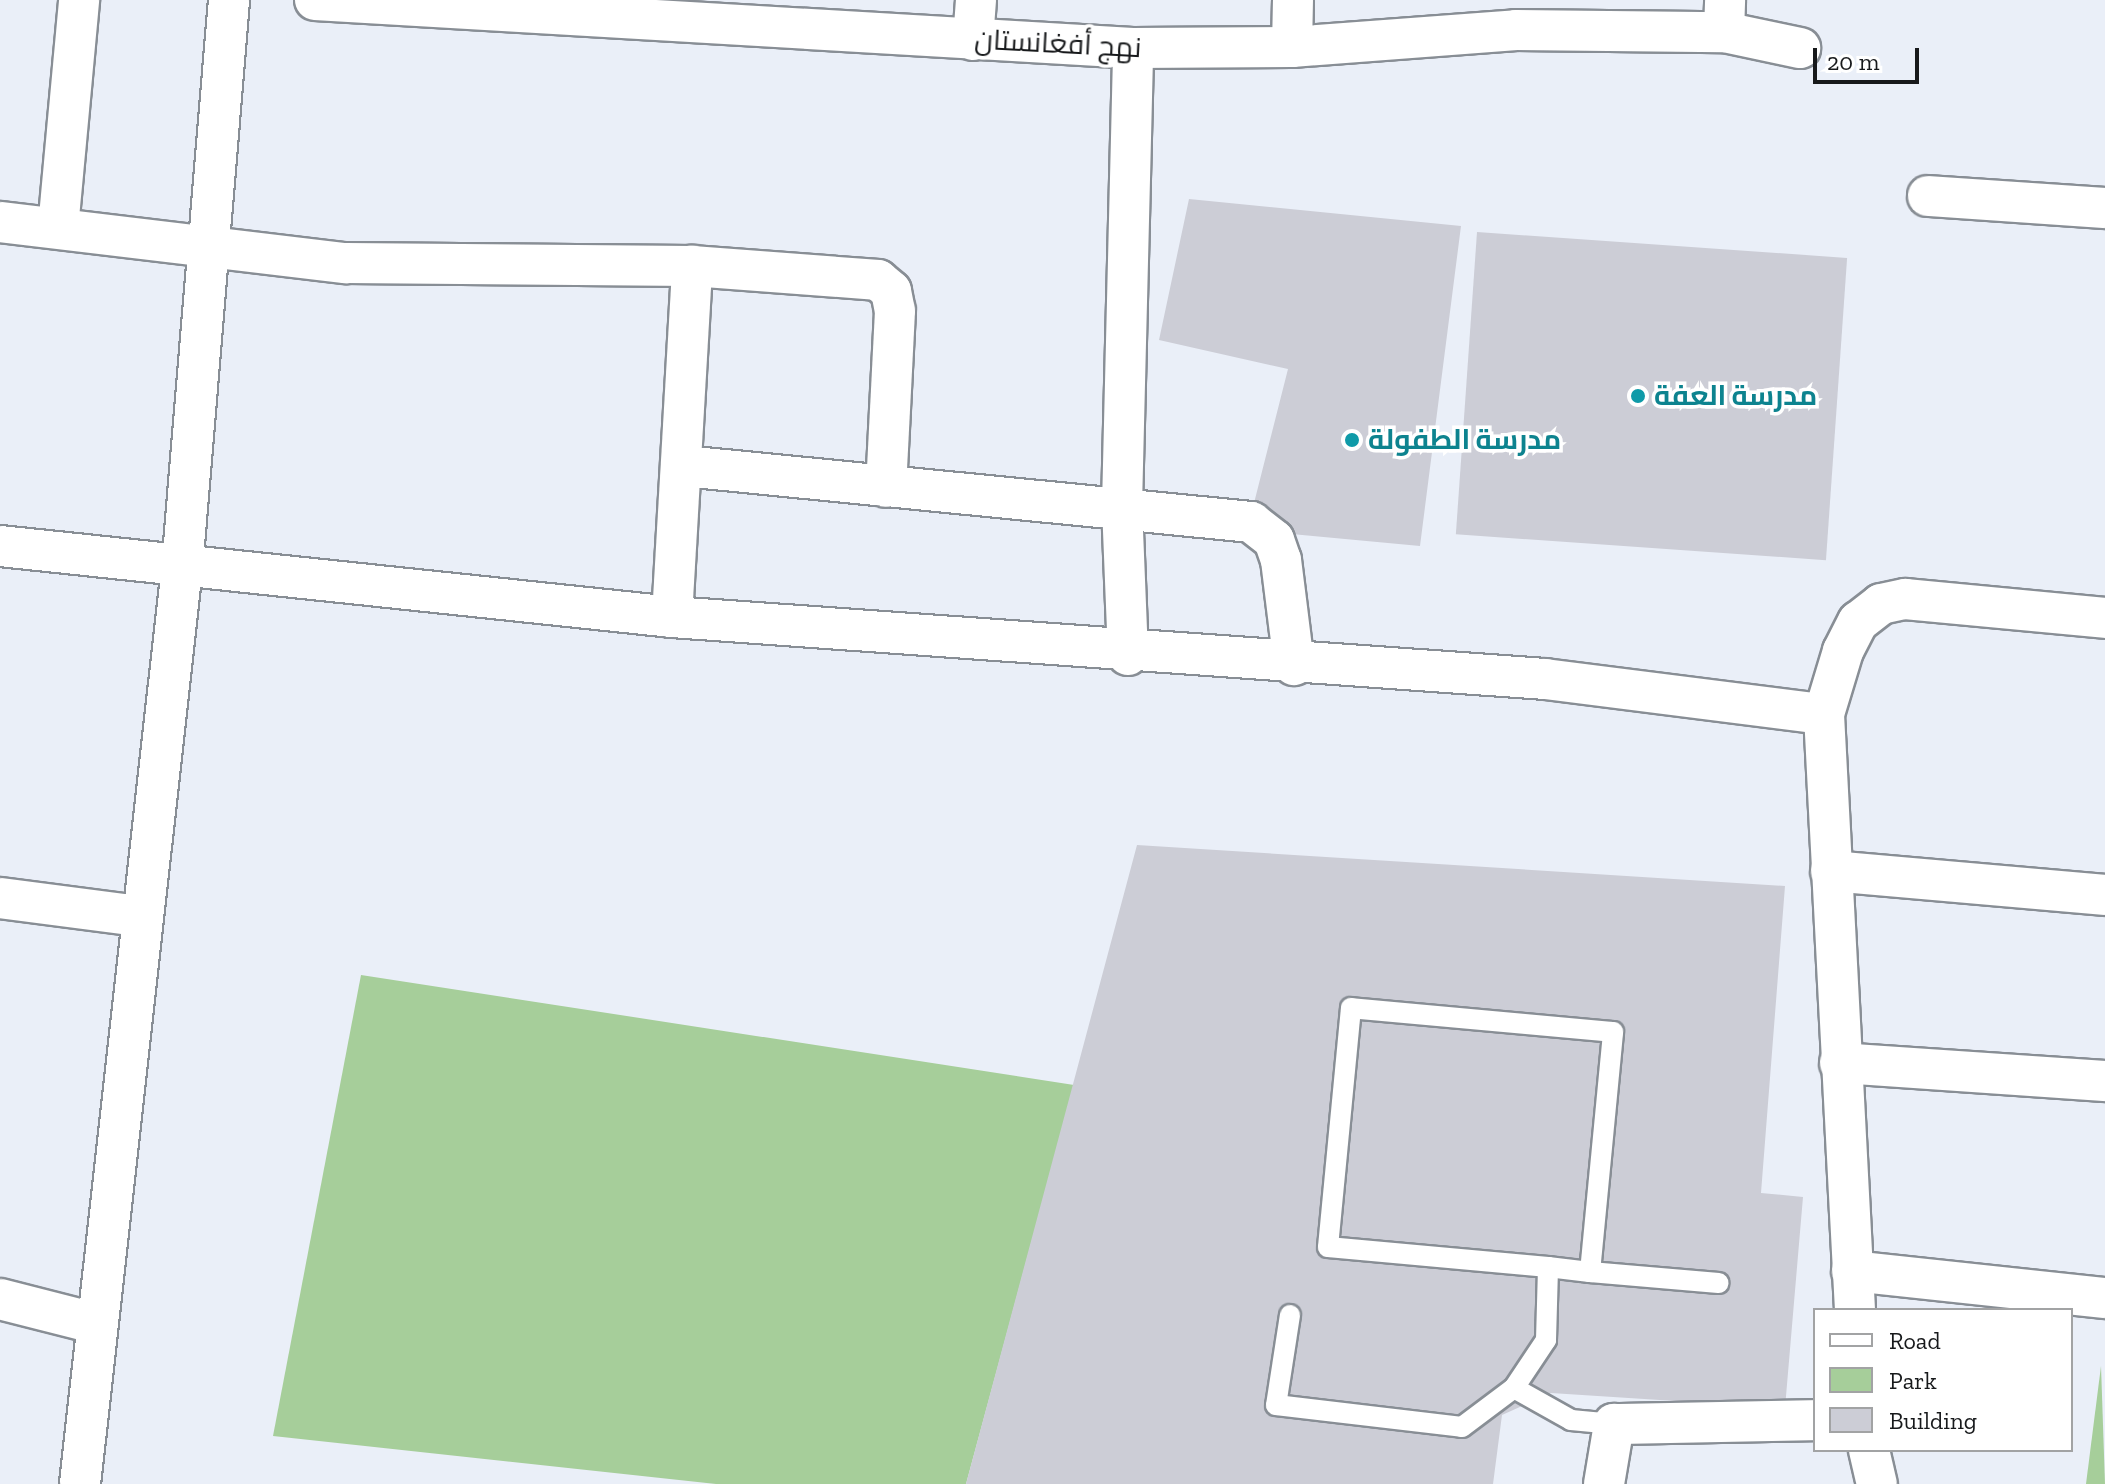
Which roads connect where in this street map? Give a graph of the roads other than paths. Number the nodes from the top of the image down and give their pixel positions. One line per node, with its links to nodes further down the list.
1 (79, 0): 16 (street)
2 (229, 0): 17 (street)
3 (315, 0): 6 (street, نهج أفغانستان)
4 (976, 0): 9 (street)
5 (1293, 0): 10 (street)
6 (673, 10): 7 (street, نهج أفغانستان)
7 (764, 15): 9 (street, نهج أفغانستان)
8 (1725, 16): 10 (street, نهج أفغانستان); 12 (street, نهج أفغانستان)
9 (973, 40): 11 (street, نهج أفغانستان)
10 (1292, 47): 11 (street, نهج أفغانستان)
11 (1133, 48): 21 (street)
12 (1800, 48)
13 (1928, 196): 14 (street)
14 (2105, 208)
15 (0, 222): 16 (street)
16 (58, 228): 17 (street)
17 (208, 245): 18 (street); 23 (street)
18 (692, 266): 19 (street); 20 (street)
19 (684, 466): 20 (street); 24 (street)
20 (886, 487): 21 (street)
21 (1122, 506): 26 (street); 27 (street)
22 (0, 546): 23 (street)
23 (182, 568): 24 (street); 32 (street)
24 (672, 617): 26 (street)
25 (2105, 618): 28 (street)
26 (1128, 655): 27 (street)
27 (1294, 665): 28 (street)
28 (1824, 714): 29 (street)
29 (1831, 871): 30 (street); 33 (street)
30 (2105, 895)
31 (0, 898): 32 (street)
32 (139, 916): 43 (street)
33 (1840, 1063): 34 (street); 36 (street)
34 (2105, 1081)
35 (1548, 1267): 37 (lane); 37 (lane); 44 (lane)
36 (1852, 1271): 39 (street); 41 (street)
37 (1590, 1272): 38 (lane)
38 (1719, 1283)
39 (2105, 1298)
40 (0, 1299): 43 (street)
41 (1855, 1308)
42 (1290, 1315): 44 (lane)
43 (94, 1323): 48 (street)
44 (1514, 1388): 46 (lane)
45 (1813, 1420): 46 (street)
46 (1614, 1424): 49 (street)
47 (1869, 1452): 50 (street)
48 (80, 1484)
49 (1604, 1484)
50 (1877, 1484)

